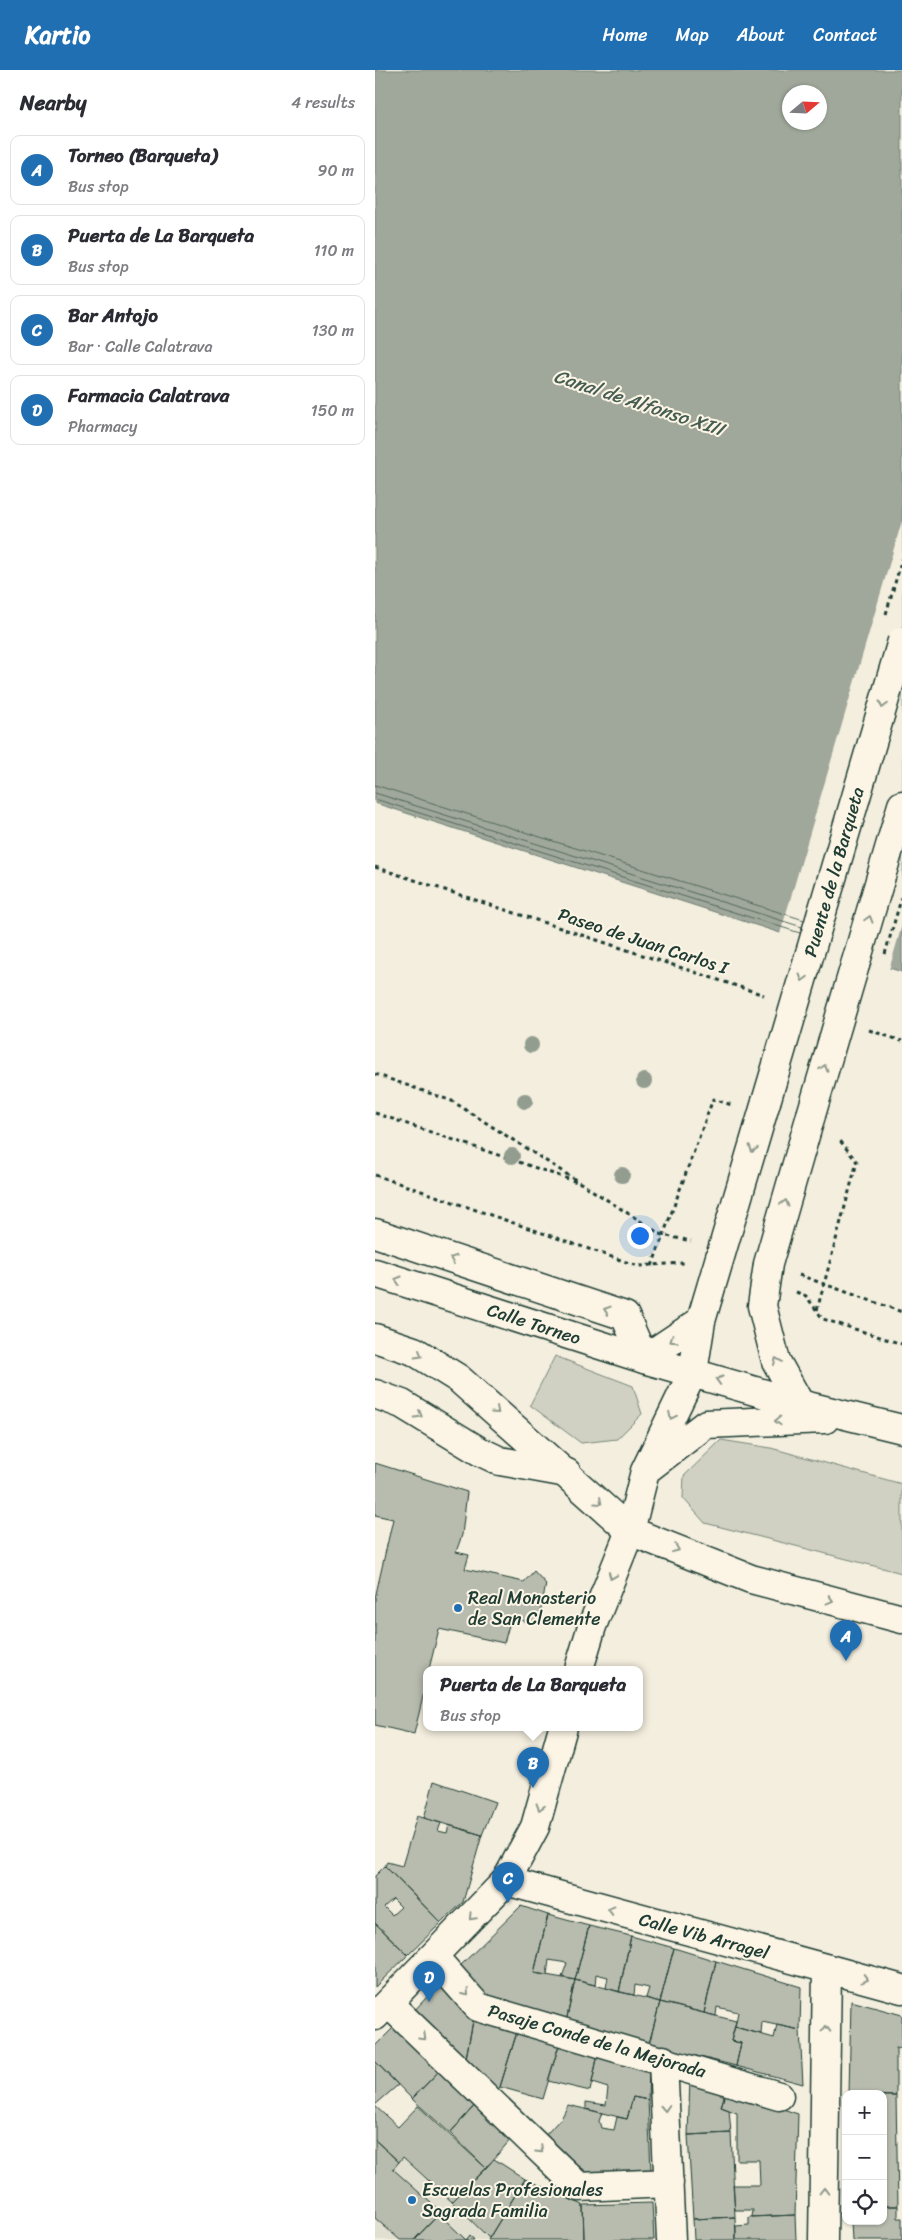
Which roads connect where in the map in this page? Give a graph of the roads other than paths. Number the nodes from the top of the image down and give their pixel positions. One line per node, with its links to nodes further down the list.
1 (902, 641): 5 (main road, Puente de la Barqueta, one-way to 5, bridge)
2 (902, 805): 10 (main road, one-way to 2, bridge)
3 (375, 1233): 7 (main road, one-way to 3)
4 (375, 1273): 7 (main road, Calle Torneo, one-way to 4)
5 (701, 1322): 7 (main road, one-way to 7); 8 (main road, Puente de la Barqueta)
6 (375, 1338): 14 (main road, one-way to 14)
7 (644, 1359): 8 (main road, Calle Torneo)
8 (693, 1372): 10 (main road, Calle Torneo, one-way to 8); 13 (main road, Puente de la Barqueta, one-way to 13)
9 (375, 1394): 14 (main road, one-way to 14)
10 (800, 1404): 11 (main road, Calle Torneo)
11 (861, 1417): 12 (main road); 13 (main road, one-way to 13)
12 (902, 1429)
13 (645, 1471): 15 (main road, Puente de la Barqueta)
14 (567, 1473): 15 (main road, one-way to 15)
15 (630, 1531): 16 (main road, one-way to 16); 17 (main road, Puente de la Barqueta, one-way to 17)
16 (901, 1620)
17 (580, 1666)
18 (562, 1731): 19 (main road, one-way to 19)
19 (505, 1881): 20 (main road, one-way to 20); 21 (main road, Calle Vib Arragel, one-way to 19)
20 (434, 1957): 23 (main road); 24 (main road, Pasaje Conde de la Mejorada, one-way to 24)
21 (827, 1969): 22 (main road, Calle Vib Arragel, one-way to 22); 28 (main road, one-way to 21)
22 (902, 1989)
23 (379, 2012): 26 (main road, one-way to 26)
24 (663, 2060): 25 (main road, Pasaje Conde de la Mejorada); 26 (main road, one-way to 26)
25 (779, 2096)
26 (669, 2183): 27 (main road)
27 (671, 2240)
28 (823, 2240)

